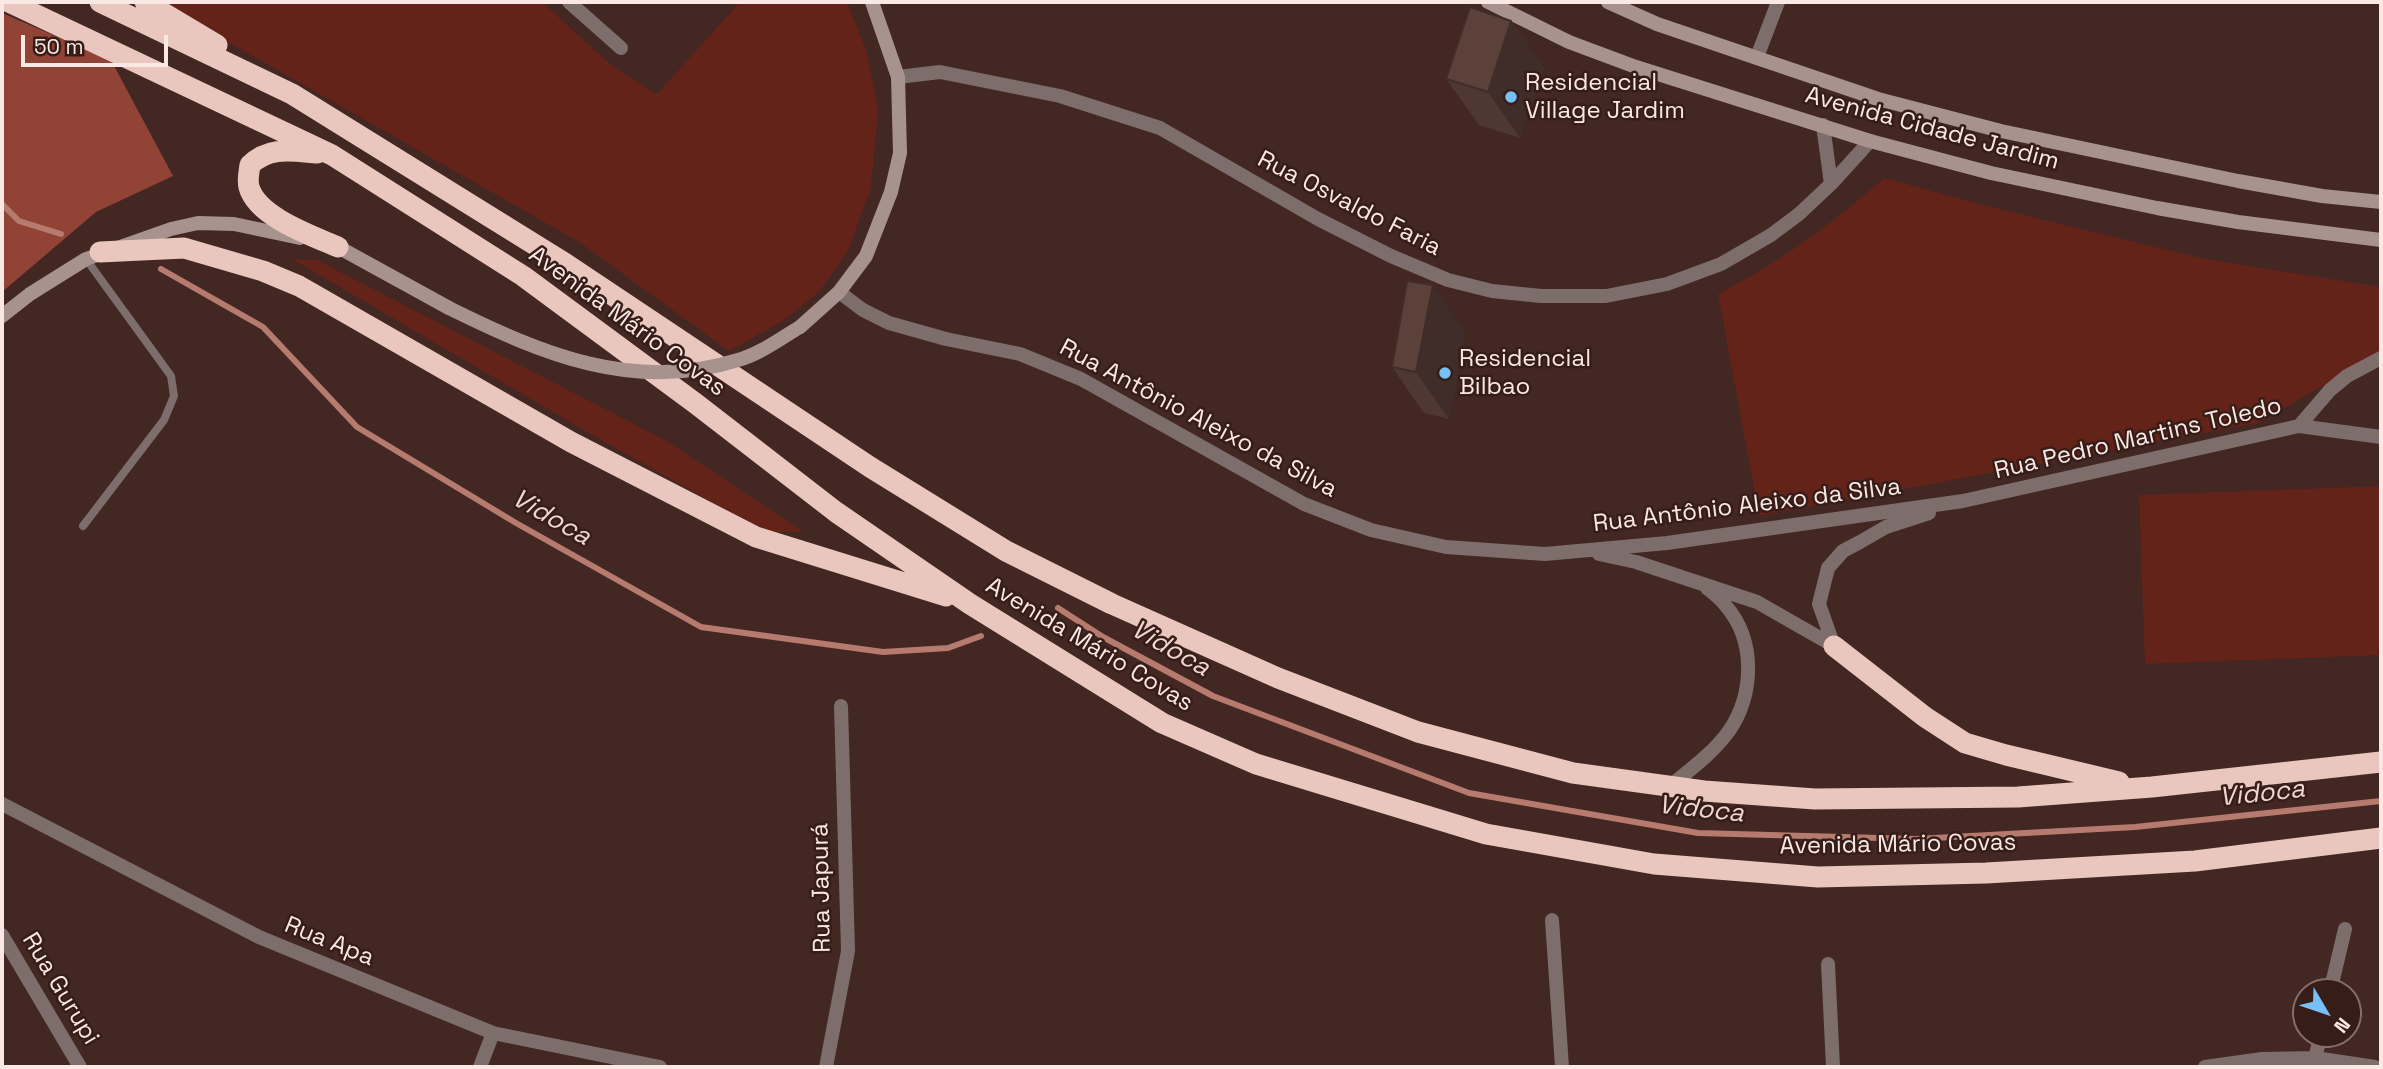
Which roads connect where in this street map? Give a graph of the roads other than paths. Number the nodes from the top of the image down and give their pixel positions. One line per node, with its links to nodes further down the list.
1 (9, 2): 15 (highway, Avenida Mário Covas)
2 (100, 2): 12 (highway, Avenida Mário Covas)
3 (145, 2): 12 (highway)
4 (569, 2): 9 (street)
5 (872, 2): 11 (main road)
6 (1488, 2): 13 (main road, Avenida Cidade Jardim)
7 (1608, 2): 10 (main road, Avenida Cidade Jardim)
8 (1778, 2): 10 (street)
9 (621, 48)
10 (1757, 57): 17 (main road, Avenida Cidade Jardim)
11 (898, 77): 16 (street, Rua Osvaldo Faria); 21 (main road)
12 (292, 94): 34 (highway, Avenida Mário Covas)
13 (1823, 125): 14 (main road, Avenida Cidade Jardim); 16 (street)
14 (1870, 141): 16 (street, Rua Osvaldo Faria); 18 (main road, Avenida Cidade Jardim)
15 (332, 155): 19 (highway); 30 (highway, Avenida Mário Covas)
16 (1831, 184)
17 (2381, 202)
18 (2381, 240)
19 (338, 247): 20 (main road); 21 (main road, bridge)
20 (93, 255): 22 (main road); 27 (lane); 30 (highway)
21 (839, 292): 28 (street, Rua Antônio Aleixo da Silva)
22 (2, 316)
23 (2381, 358): 24 (street, Rua Pedro Martins Toledo)
24 (2299, 426): 25 (street); 26 (street, Rua Pedro Martins Toledo)
25 (2381, 437)
26 (1963, 501): 28 (street, Rua Antônio Aleixo da Silva); 31 (street)
27 (83, 526)
28 (1584, 550): 29 (street)
29 (1700, 582): 31 (street); 34 (street)
30 (970, 604): 37 (highway, Avenida Mário Covas)
31 (1834, 646): 35 (highway)
32 (841, 706): 49 (street, Rua Japurá)
33 (2381, 762): 35 (highway, Avenida Mário Covas)
34 (1670, 786): 35 (highway, Avenida Mário Covas)
35 (2152, 787)
36 (2, 804): 43 (street, Rua Apa)
37 (2381, 838)
38 (1552, 920): 50 (street)
39 (2345, 929): 42 (street)
40 (2, 935): 46 (street, Rua Gurupi)
41 (1828, 964): 51 (street)
42 (2333, 978)
43 (493, 1033): 47 (street); 48 (street, Rua Apa)
44 (2318, 1048): 45 (street)
45 (2315, 1058): 52 (street); 53 (street)
46 (80, 1067)
47 (480, 1067)
48 (660, 1067)
49 (826, 1067)
50 (1562, 1067)
51 (1833, 1067)
52 (2205, 1067)
53 (2375, 1067)

